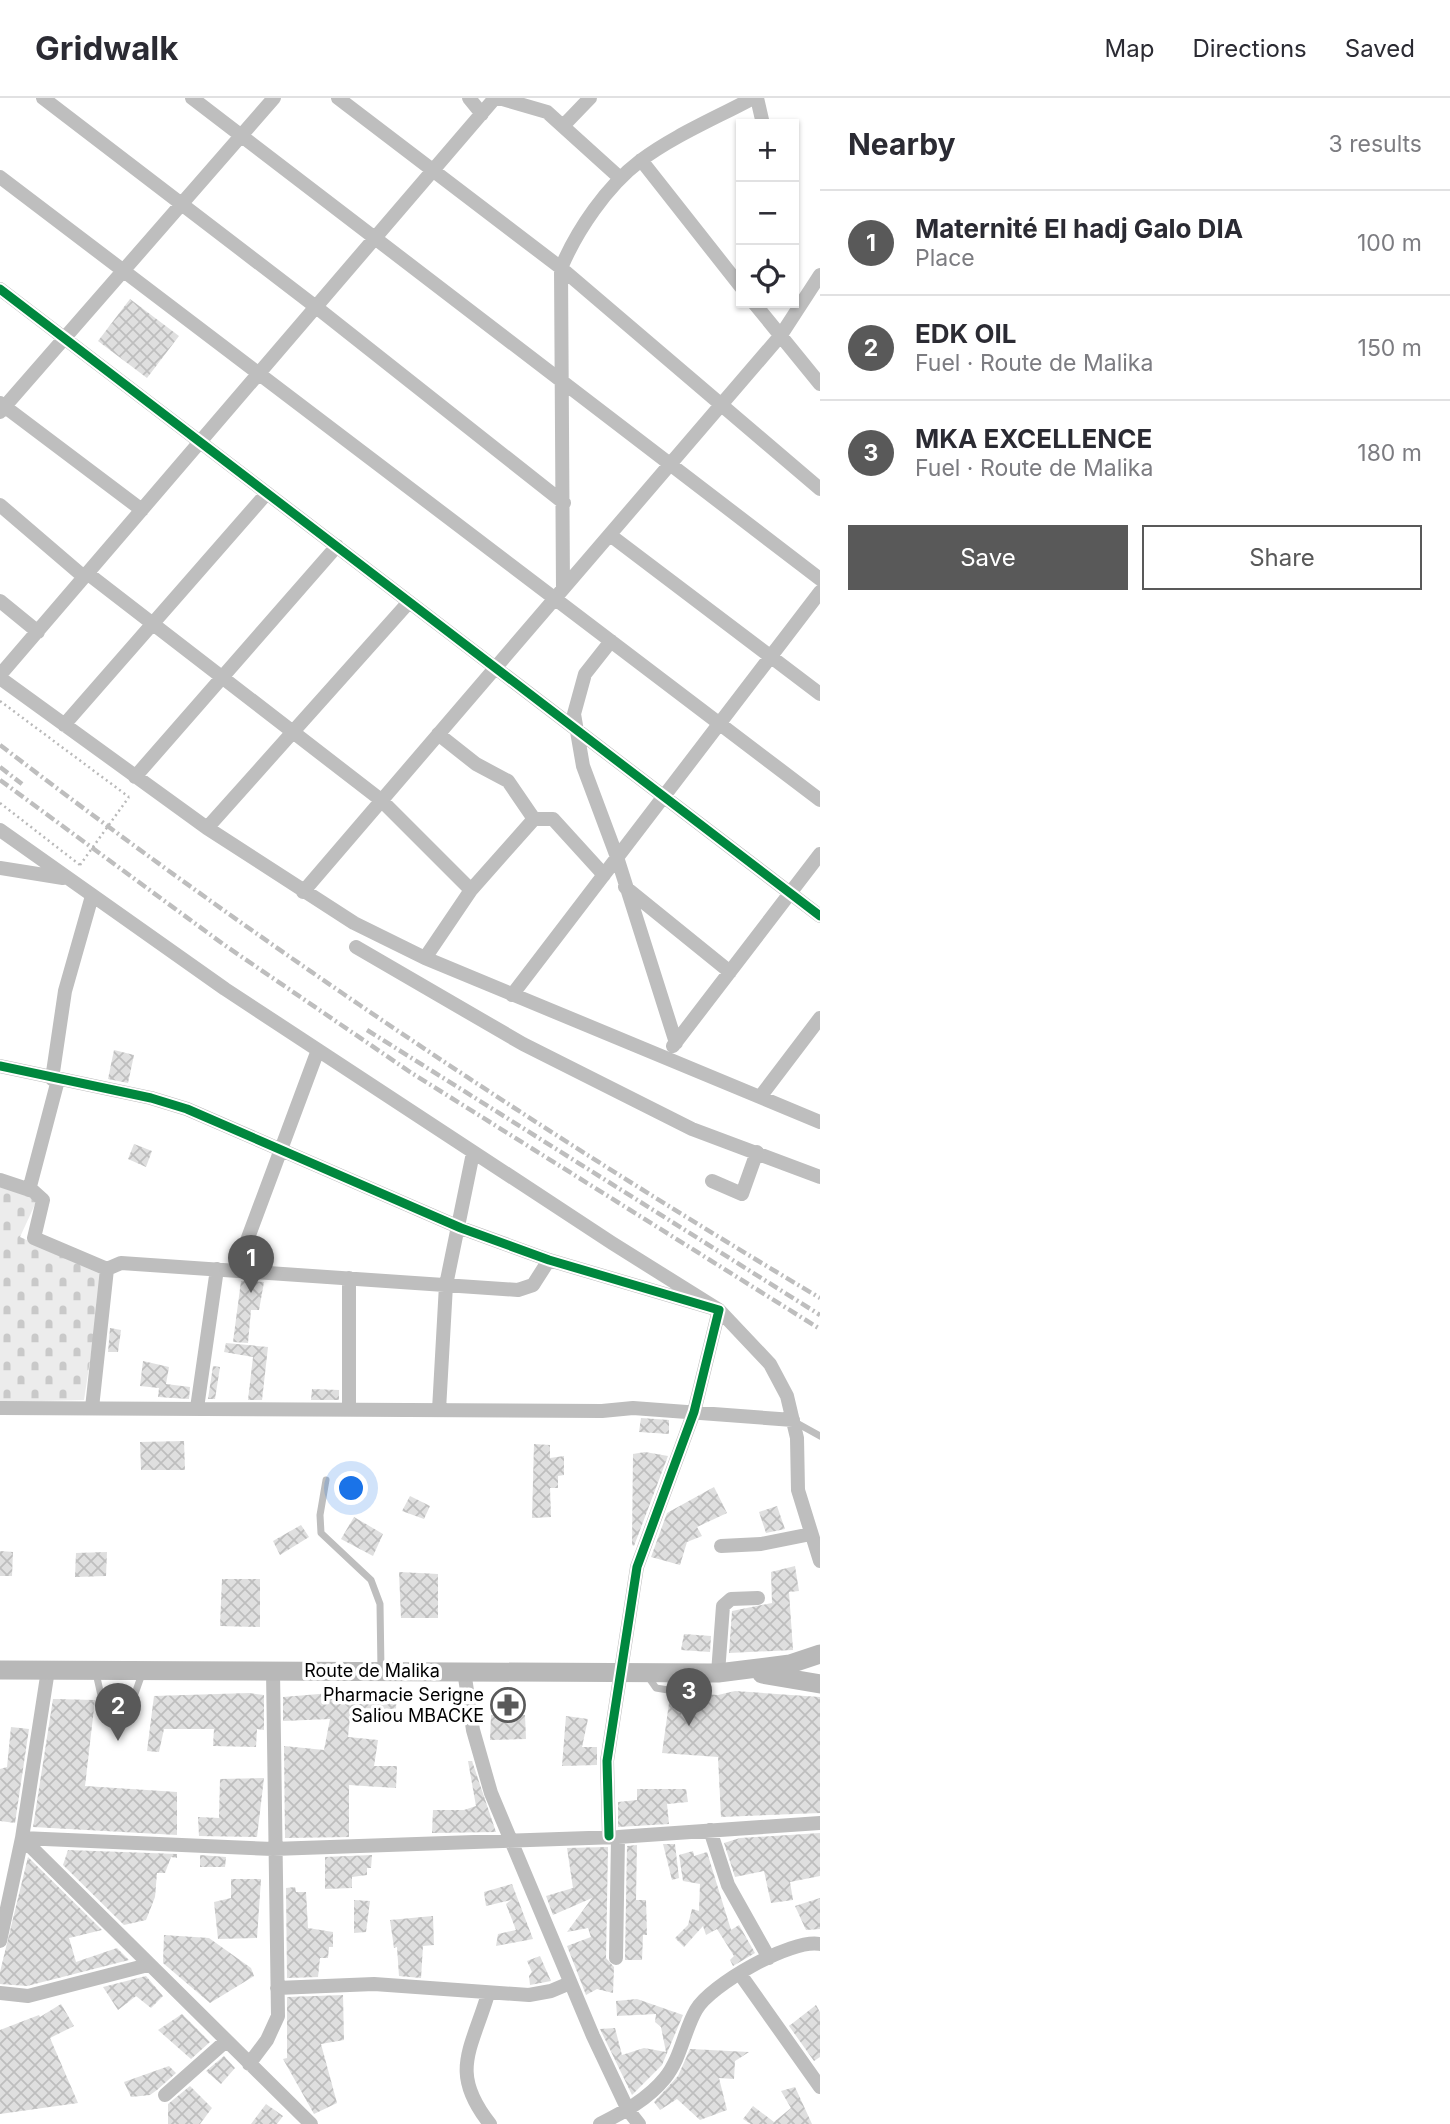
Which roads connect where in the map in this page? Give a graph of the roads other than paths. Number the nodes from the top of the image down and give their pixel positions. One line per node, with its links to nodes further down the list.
1 (43, 98): 18 (street)
2 (192, 98): 13 (street)
3 (274, 98): 13 (street)
4 (338, 98): 15 (street)
5 (469, 98): 10 (street)
6 (497, 98): 9 (street); 10 (street)
7 (590, 98): 12 (street)
8 (755, 98): 11 (street); 14 (street)
9 (547, 105): 12 (street)
10 (482, 114): 15 (street)
11 (761, 119)
12 (564, 126): 17 (street)
13 (241, 135): 18 (street); 19 (street)
14 (641, 160): 17 (street); 23 (street)
15 (433, 171): 19 (street); 20 (street)
16 (0, 177): 21 (street)
17 (620, 178): 20 (street)
18 (181, 204): 21 (street); 25 (street)
19 (375, 238): 25 (street); 30 (street)
20 (561, 268): 30 (street); 32 (street)
21 (123, 271): 28 (street); 29 (street)
22 (819, 280): 27 (street)
23 (736, 281)
24 (0, 289): 28 (street)
25 (316, 307): 29 (street); 38 (street)
26 (758, 308): 27 (street)
27 (781, 335): 31 (street); 32 (street)
28 (65, 338): 33 (street); 34 (street)
29 (259, 374): 34 (street); 46 (street)
30 (562, 381): 35 (street); 38 (street)
31 (820, 384)
32 (720, 406): 35 (street); 36 (street)
33 (2, 407): 40 (street)
34 (200, 442): 37 (street); 40 (street)
35 (670, 464): 41 (street); 44 (street)
36 (820, 489)
37 (267, 493): 42 (street); 49 (street)
38 (564, 503): 46 (street)
39 (0, 505): 43 (street)
40 (142, 510): 43 (street)
41 (610, 535): 46 (street); 52 (street)
42 (337, 547): 48 (street); 55 (street)
43 (86, 575): 49 (street); 50 (street)
44 (820, 579)
45 (820, 592): 52 (street)
46 (559, 594): 51 (street); 53 (street)
47 (0, 601): 50 (street)
48 (409, 602): 53 (street); 60 (street)
49 (152, 623): 55 (street); 58 (street)
50 (38, 632): 54 (street)
51 (611, 641): 57 (street); 59 (street)
52 (771, 656): 56 (street); 57 (street)
53 (496, 667): 59 (street); 61 (street)
54 (0, 677): 58 (street)
55 (222, 678): 60 (street); 62 (street)
56 (820, 694)
57 (719, 723): 63 (street); 65 (street)
58 (64, 725): 62 (street)
59 (577, 730): 63 (street); 70 (street)
60 (294, 733): 64 (street); 67 (street)
61 (438, 734): 64 (street); 66 (street)
62 (135, 777): 67 (street)
63 (664, 796): 70 (street); 77 (street)
64 (381, 800): 75 (street); 76 (street)
65 (820, 800)
66 (534, 819): 72 (street); 75 (street)
67 (207, 828): 76 (street)
68 (0, 830): 73 (street)
69 (820, 854): 77 (street)
70 (617, 857): 72 (street); 74 (street)
71 (0, 869): 73 (street)
72 (604, 875): 83 (street)
73 (68, 879): 78 (street)
74 (624, 886): 82 (street); 85 (street)
75 (471, 890): 81 (street)
76 (303, 891): 81 (street)
77 (790, 893): 79 (street); 82 (street)
78 (92, 896): 86 (street); 89 (street)
79 (820, 916)
80 (356, 947): 93 (street)
81 (425, 958): 83 (street)
82 (730, 972): 85 (street)
83 (512, 995): 87 (street)
84 (820, 1018): 90 (street)
85 (676, 1043): 87 (street)
86 (317, 1051): 92 (street); 94 (street)
87 (664, 1058): 90 (street)
88 (0, 1066): 89 (street)
89 (55, 1079): 92 (street); 98 (street)
90 (760, 1097): 91 (street)
91 (820, 1122)
92 (281, 1150): 99 (street); 103 (street)
93 (757, 1152): 95 (street); 97 (street)
94 (473, 1153): 99 (street); 106 (street)
95 (820, 1177)
96 (0, 1180): 98 (street)
97 (712, 1181)
98 (29, 1190): 101 (street)
99 (461, 1228): 100 (street); 105 (street)
100 (549, 1259): 105 (street); 106 (street)
101 (107, 1269): 102 (street); 108 (street)
102 (217, 1269): 103 (street); 109 (street)
103 (236, 1270): 104 (street)
104 (349, 1278): 105 (street); 110 (street)
105 (446, 1285): 111 (street)
106 (719, 1310): 112 (street); 113 (street)
107 (0, 1408): 108 (street)
108 (92, 1408): 109 (street)
109 (197, 1408): 110 (street)
110 (349, 1409): 111 (street)
111 (439, 1410): 112 (street)
112 (694, 1412): 113 (street); 129 (street)
113 (793, 1420): 114 (lane); 116 (street)
114 (820, 1436)
115 (326, 1480): 126 (lane)
116 (811, 1534): 117 (street); 118 (street)
117 (721, 1545)
118 (820, 1560)
119 (758, 1598): 130 (street)
120 (820, 1654): 128 (main road, Route de Malika)
121 (0, 1670): 122 (main road, Route de Malika)
122 (48, 1670): 123 (main road, Route de Malika); 135 (street)
123 (96, 1671): 124 (main road, Route de Malika); 124 (lane)
124 (144, 1671): 125 (main road, Route de Malika)
125 (273, 1671): 126 (main road, Route de Malika); 137 (street)
126 (381, 1671): 127 (main road, Route de Malika)
127 (464, 1671): 129 (main road, Route de Malika); 136 (street)
128 (744, 1671): 130 (main road, Route de Malika); 131 (main road, Route de Malika)
129 (619, 1673): 130 (main road, Route de Malika); 134 (street)
130 (718, 1673)
131 (820, 1684)
132 (820, 1823): 133 (street)
133 (710, 1830): 134 (street); 141 (street)
134 (613, 1837): 136 (street); 140 (street)
135 (22, 1838): 137 (street); 138 (street); 142 (street)
136 (511, 1839): 137 (street); 144 (street)
137 (273, 1849): 145 (street)
138 (0, 1941)
139 (820, 1944): 141 (street)
140 (616, 1958)
141 (769, 1958): 143 (street)
142 (148, 1965): 146 (street); 148 (street)
143 (740, 1974): 150 (street); 152 (street)
144 (570, 1983): 147 (street); 152 (street)
145 (277, 1988): 147 (street); 149 (street)
146 (0, 1993)
147 (488, 1994): 154 (street)
148 (226, 2041): 149 (street); 151 (street)
149 (249, 2064): 153 (street)
150 (820, 2087)
151 (165, 2095)
152 (628, 2110): 155 (street); 156 (street)
153 (301, 2120)
154 (490, 2124)
155 (600, 2124)
156 (639, 2124)

